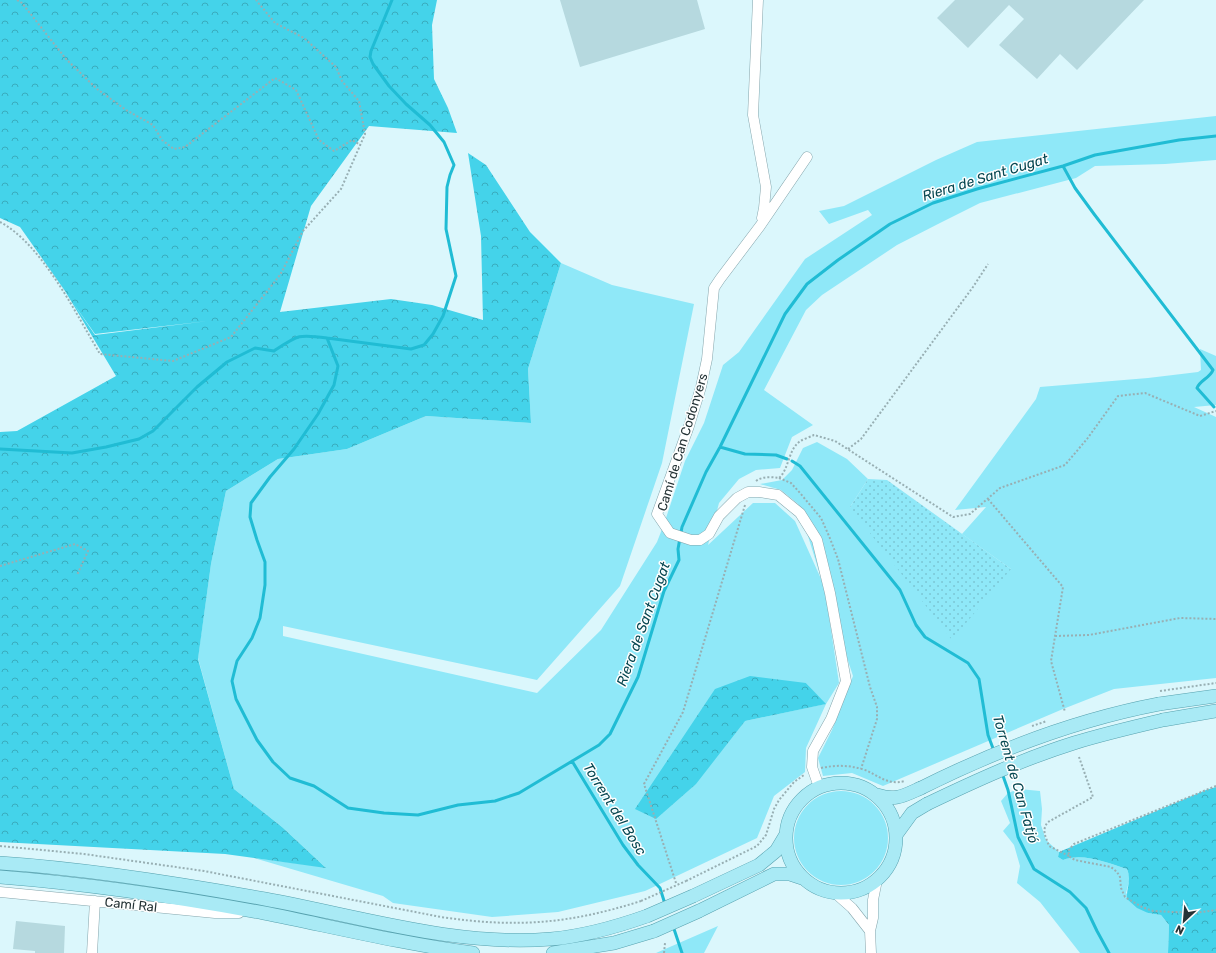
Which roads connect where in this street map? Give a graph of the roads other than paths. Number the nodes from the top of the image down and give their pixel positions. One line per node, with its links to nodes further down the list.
1 (758, 0): 3 (street)
2 (807, 157): 3 (street)
3 (760, 226): 6 (street, Camí de Can Codonyers)
4 (1216, 696): 7 (main road, bridge)
5 (1216, 711): 8 (main road, bridge)
6 (819, 787): 7 (main road); 9 (main road)
7 (877, 795): 8 (main road)
8 (896, 835): 13 (main road)
9 (785, 836): 10 (main road, bridge); 12 (main road)
10 (0, 863)
11 (0, 877): 17 (main road)
12 (802, 878): 15 (main road); 21 (main road, bridge)
13 (877, 880): 15 (main road); 18 (street)
14 (0, 892): 16 (street, Camí Ral)
15 (835, 893): 18 (street)
16 (94, 901): 17 (street, Camí Ral); 19 (street)
17 (262, 913): 20 (main road)
18 (870, 931): 22 (street)
19 (92, 953)
20 (473, 953)
21 (553, 953)
22 (871, 953)

